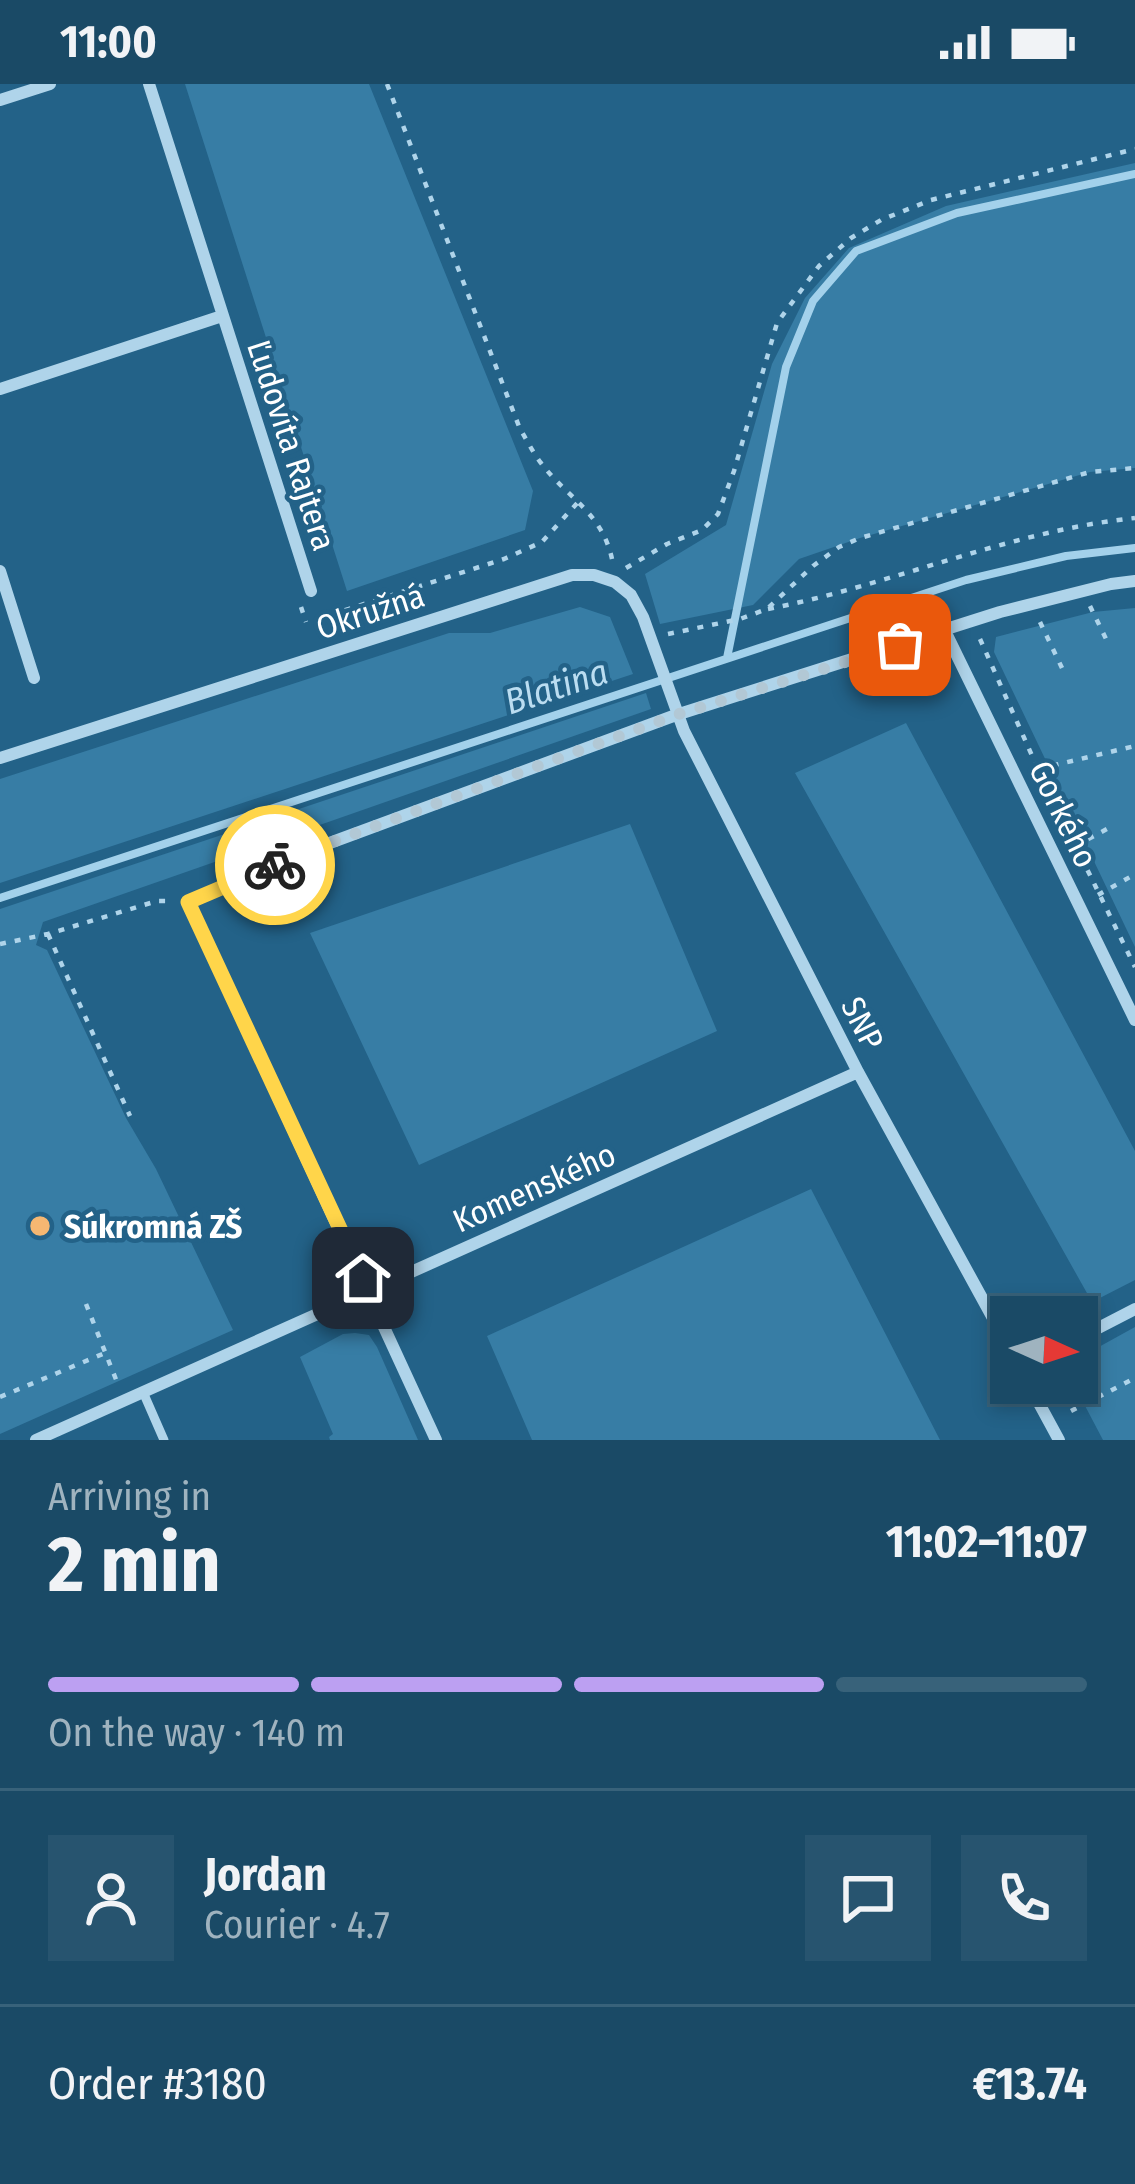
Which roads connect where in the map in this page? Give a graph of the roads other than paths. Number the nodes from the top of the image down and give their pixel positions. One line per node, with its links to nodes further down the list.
1 (50, 84): 3 (street)
2 (149, 84): 4 (street, Ľudovíta Rajtera)
3 (0, 100)
4 (222, 316): 5 (street, Ľudovíta Rajtera); 8 (street, Ľudovíta Rajtera)
5 (0, 389)
6 (0, 572): 10 (street)
7 (1135, 581): 9 (street)
8 (311, 591)
9 (945, 632): 11 (street); 13 (street, Gorkého)
10 (34, 678)
11 (676, 715): 12 (street, Okružná); 14 (street, SNP); 15 (street)
12 (0, 758)
13 (1135, 1021)
14 (858, 1072): 15 (street, Komenského); 17 (street, SNP)
15 (368, 1290): 19 (street, Komenského); 23 (street)
16 (1135, 1309): 18 (street)
17 (990, 1313)
18 (1098, 1328)
19 (143, 1392): 21 (street, Komenského); 22 (lane)
20 (1039, 1404): 24 (street)
21 (36, 1440)
22 (164, 1440)
23 (436, 1440)
24 (1059, 1440)

